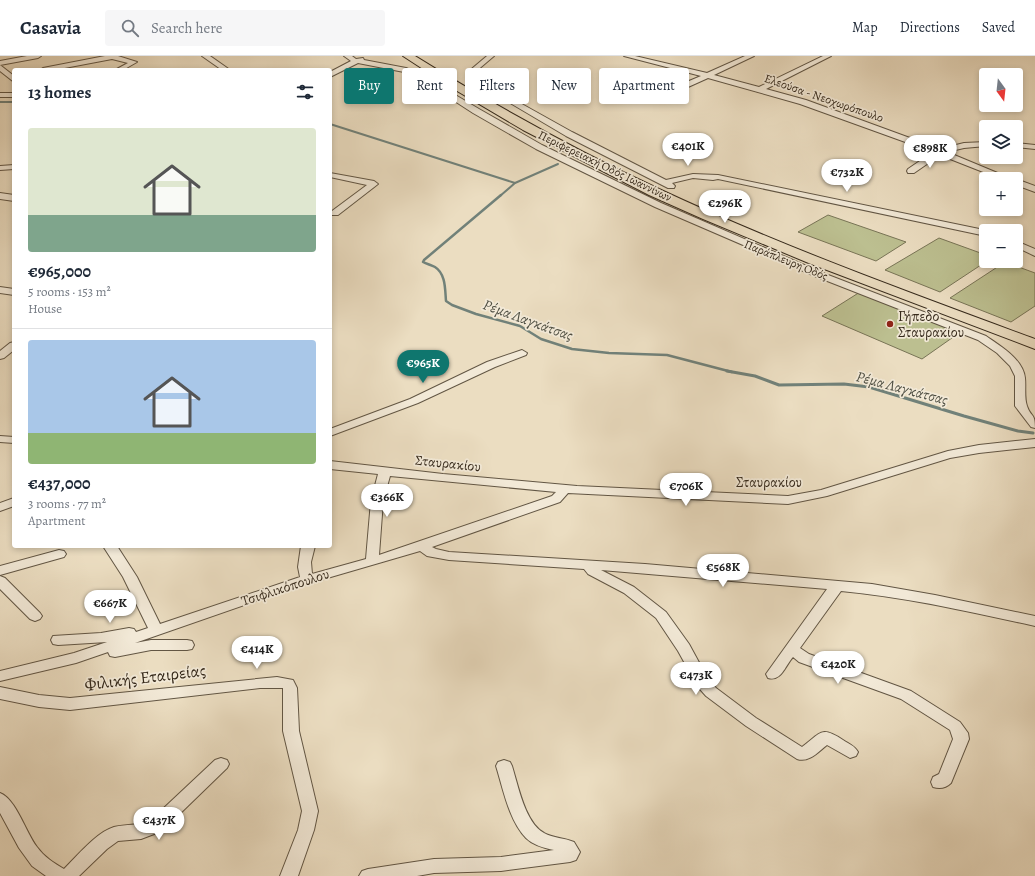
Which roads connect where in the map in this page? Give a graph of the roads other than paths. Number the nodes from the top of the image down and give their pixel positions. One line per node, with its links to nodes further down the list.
1 (38, 56): 11 (street)
2 (112, 56): 13 (street); 14 (street)
3 (205, 56): 15 (street)
4 (347, 56): 10 (street, Παράπλευρη Οδός)
5 (491, 56): 32 (street)
6 (627, 56): 17 (street, Ελεούσα - Νεοχωρόπουλο)
7 (751, 56): 17 (street)
8 (828, 56): 20 (street)
9 (412, 57): 44 (highway, Περιφερειακή Οδός Ιωαννίνων)
10 (359, 58): 16 (street); 48 (street, Παράπλευρη Οδός)
11 (0, 63)
12 (0, 67): 18 (street)
13 (53, 68)
14 (122, 68)
15 (224, 68)
16 (332, 74)
17 (708, 75): 19 (street); 20 (street, Ελεούσα - Νεοχωρόπουλο)
18 (12, 76)
19 (689, 83)
20 (761, 89): 26 (street, Ελεούσα - Νεοχωρόπουλο)
21 (0, 95): 22 (street)
22 (12, 95)
23 (979, 145): 26 (street)
24 (1023, 146): 25 (street)
25 (1035, 147)
26 (938, 152): 29 (street); 30 (street, Ελεούσα - Νεοχωρόπουλο)
27 (12, 167): 28 (street)
28 (0, 168)
29 (911, 171)
30 (990, 172)
31 (332, 175): 37 (street)
32 (713, 178): 38 (street); 39 (street)
33 (1023, 185): 34 (street)
34 (1035, 189)
35 (0, 196): 36 (street)
36 (12, 198)
37 (335, 213)
38 (979, 232)
39 (979, 236)
40 (1023, 247): 42 (street)
41 (1023, 252): 43 (street)
42 (1035, 253)
43 (1035, 258)
44 (1035, 344)
45 (12, 347): 47 (street)
46 (522, 353): 49 (street)
47 (0, 356)
48 (1034, 423)
49 (332, 432)
50 (0, 439): 51 (street)
51 (12, 440)
52 (1035, 443): 55 (street, Σταυρακίου)
53 (332, 465): 54 (street, Σταυρακίου)
54 (385, 471): 55 (street, Σταυρακίου); 62 (street)
55 (564, 489): 58 (street, Τσιφλικόπουλου)
56 (12, 503): 57 (street)
57 (0, 507)
58 (422, 546): 62 (street, Τσιφλικόπουλου); 63 (street)
59 (111, 548): 70 (street)
60 (308, 548): 65 (street)
61 (59, 554): 64 (street)
62 (372, 561): 65 (street, Τσιφλικόπουλου)
63 (588, 565): 67 (street); 78 (street)
64 (0, 571)
65 (307, 579): 70 (street, Τσιφλικόπουλου)
66 (0, 581): 68 (street)
67 (837, 586): 69 (street); 73 (street)
68 (35, 616)
69 (1035, 622)
70 (156, 631): 71 (street); 74 (street, Τσιφλικόπουλου)
71 (58, 640)
72 (187, 645): 74 (street)
73 (794, 650): 75 (street); 81 (street)
74 (68, 660): 76 (street, Τσιφλικόπουλου)
75 (773, 674)
76 (0, 676)
77 (0, 692): 86 (street, Φιλικής Εταιρείας)
78 (850, 752)
79 (221, 764): 85 (street)
80 (504, 766): 83 (street)
81 (939, 782)
82 (0, 800): 84 (street)
83 (403, 873): 87 (street)
84 (62, 876)
85 (68, 876)
86 (289, 876)
87 (368, 876)

